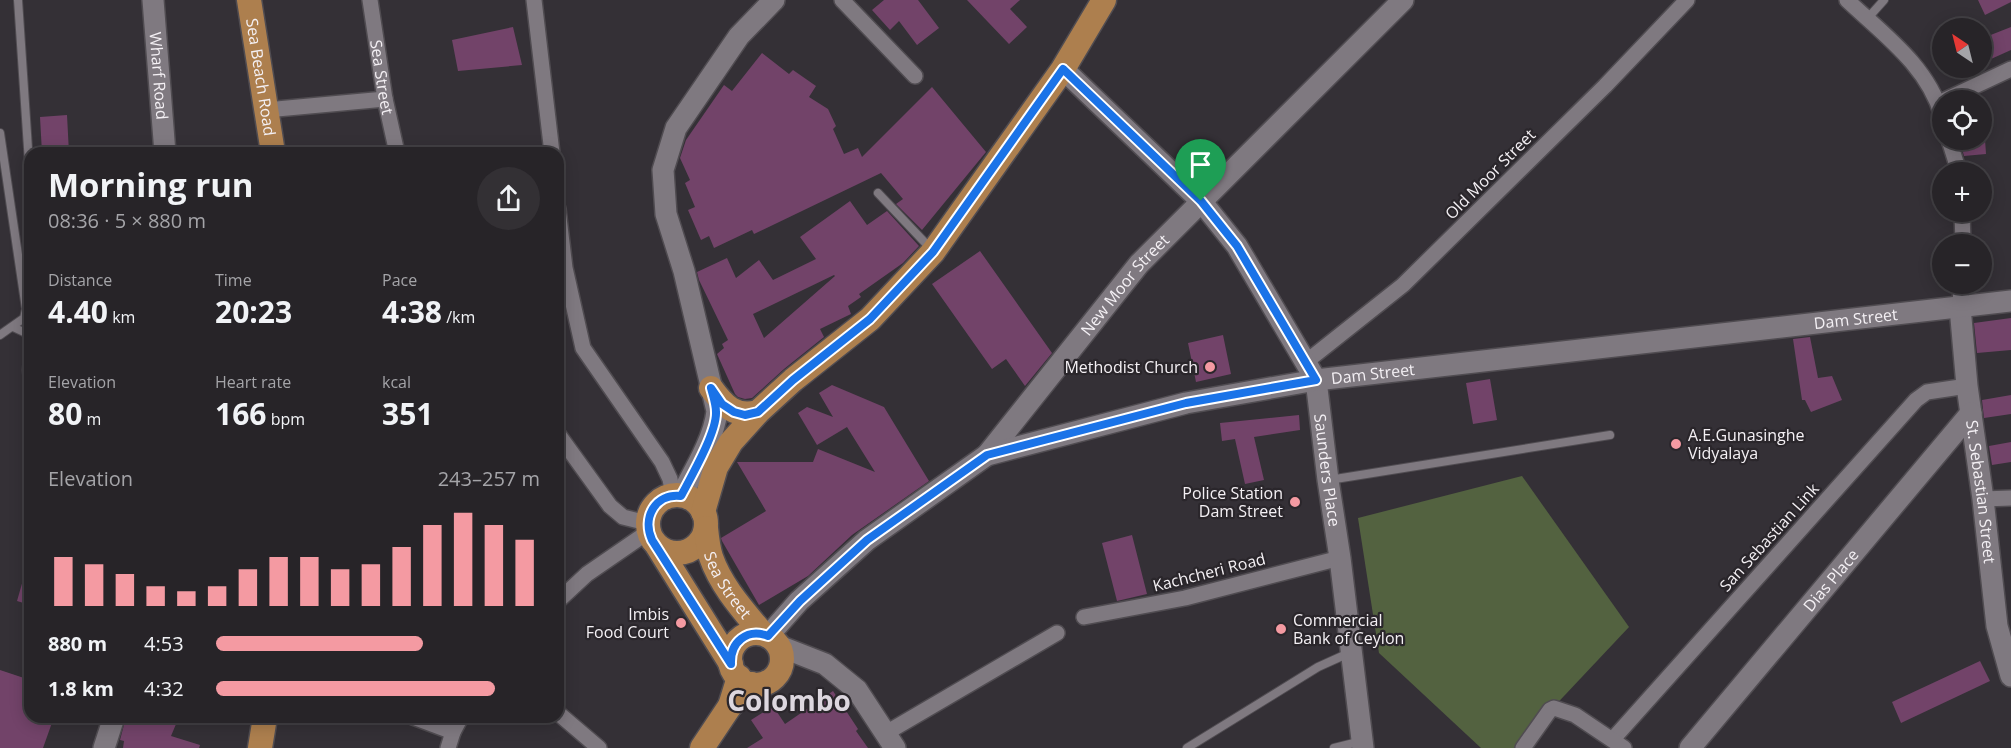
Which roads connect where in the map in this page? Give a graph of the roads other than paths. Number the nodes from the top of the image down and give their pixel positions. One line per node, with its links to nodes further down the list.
1 (18, 0): 22 (lane)
2 (153, 0): 23 (street, Wharf Road)
3 (249, 0): 20 (main road, Sea Beach Road)
4 (370, 0): 19 (street, Sea Street)
5 (534, 0): 26 (street)
6 (774, 0): 41 (street)
7 (842, 0): 16 (street)
8 (1104, 0): 14 (main road)
9 (1403, 0): 28 (street, New Moor Street)
10 (1847, 0): 13 (street)
11 (1884, 0): 13 (lane)
12 (1682, 2): 39 (street, Old Moor Street)
13 (1867, 18): 17 (street)
14 (1063, 69): 28 (street, Saunders Place); 29 (main road)
15 (2011, 69): 18 (street)
16 (915, 76)
17 (1932, 90)
18 (1971, 90)
19 (385, 99): 20 (street); 25 (street, Sea Street)
20 (266, 110): 24 (main road, Sea Beach Road)
21 (0, 133): 32 (lane)
22 (28, 147)
23 (165, 147)
24 (272, 147)
25 (396, 147)
26 (551, 147)
27 (878, 194): 29 (lane)
28 (1201, 201): 39 (street, Saunders Place); 46 (street, New Moor Street)
29 (933, 252): 42 (main road)
30 (564, 260): 48 (street)
31 (1961, 294): 34 (street)
32 (24, 295)
33 (2011, 301): 34 (street, Dam Street)
34 (1960, 307): 39 (street, Dam Street); 40 (street, St. Sebastian Street)
35 (24, 318): 36 (lane)
36 (13, 327): 37 (lane); 38 (lane)
37 (24, 332)
38 (0, 335)
39 (1311, 371): 46 (street, Dam Street); 47 (street, Saunders Place)
40 (1967, 386): 43 (street, St. Sebastian Street); 68 (street, San Sebastian Link)
41 (711, 388): 42 (main road); 48 (street)
42 (758, 412): 51 (main road)
43 (1971, 413): 50 (street, St. Sebastian Street); 78 (street, Dias Place)
44 (1610, 435): 47 (lane)
45 (564, 442): 52 (street)
46 (987, 455): 57 (street, Dam Street)
47 (1328, 480): 53 (street, Saunders Place)
48 (677, 496): 51 (main road); 52 (main road)
49 (2011, 498): 50 (street)
50 (1983, 499): 60 (street, St. Sebastian Street)
51 (705, 520): 52 (main road); 57 (main road, Sea Street)
52 (651, 534): 54 (street); 59 (main road)
53 (1340, 558): 55 (street, Kachcheri Road); 58 (street, Saunders Place)
54 (564, 595)
55 (1084, 617)
56 (1056, 633): 67 (street)
57 (770, 638): 59 (main road); 59 (main road); 67 (street)
58 (1350, 653): 69 (street, Saunders Place); 75 (lane)
59 (741, 675): 74 (main road)
60 (2011, 676)
61 (564, 718): 73 (street)
62 (112, 723): 70 (street)
63 (264, 723): 71 (main road)
64 (429, 723): 66 (street)
65 (458, 723): 66 (street)
66 (453, 732): 72 (street)
67 (891, 740)
68 (1619, 743): 77 (street)
69 (1362, 745): 76 (lane)
70 (104, 748)
71 (260, 748)
72 (448, 748)
73 (599, 748)
74 (702, 748)
75 (1187, 748)
76 (1334, 748)
77 (1523, 748)
78 (1690, 748)

